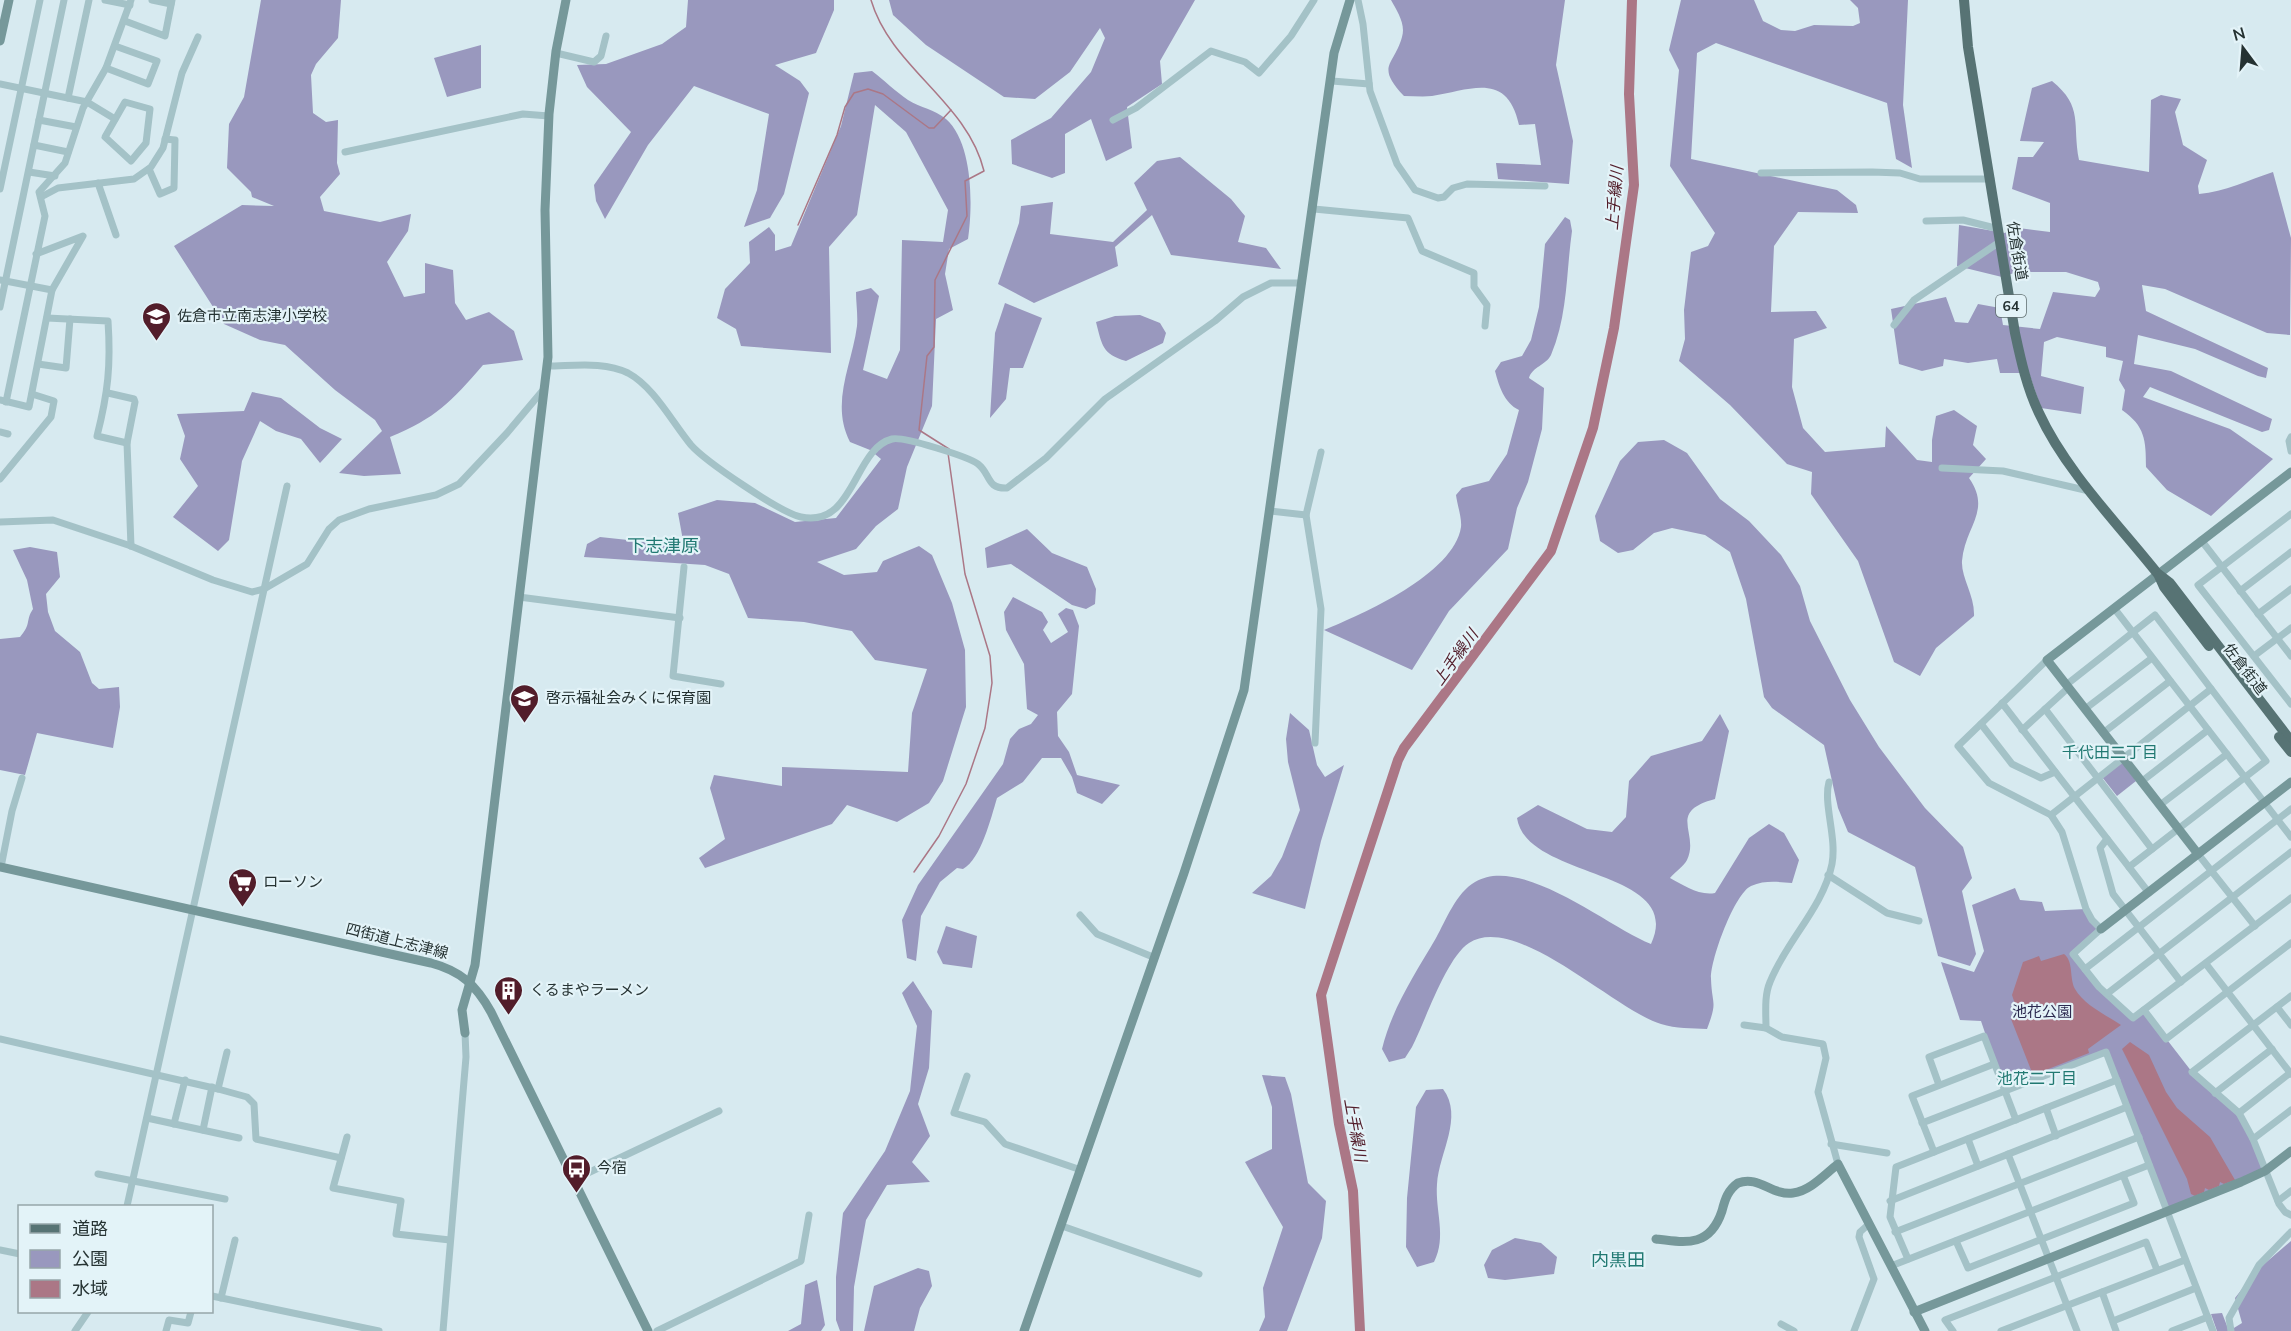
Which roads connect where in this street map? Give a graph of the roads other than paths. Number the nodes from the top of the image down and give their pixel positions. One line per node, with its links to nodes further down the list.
1 (9, 0): 17 (street)
2 (40, 0): 24 (street)
3 (64, 0): 25 (street)
4 (89, 0): 26 (street)
5 (105, 0): 13 (street)
6 (152, 0): 12 (street)
7 (566, 0): 19 (street)
8 (1314, 0): 31 (street)
9 (1350, 0): 21 (street)
10 (1358, 0): 23 (street)
11 (1964, 0): 41 (main road, 佐倉街道 / 64)
12 (171, 2): 14 (street)
13 (131, 3): 14 (street)
14 (125, 21): 18 (street)
15 (606, 36): 19 (street)
16 (198, 37): 33 (street)
17 (0, 41)
18 (116, 45): 20 (street); 20 (street)
19 (556, 53): 28 (street)
20 (106, 68): 27 (street)
21 (1332, 81): 23 (street); 46 (street)
22 (0, 84): 24 (street)
23 (1369, 84): 43 (street)
24 (21, 88): 25 (street); 44 (street)
25 (44, 93): 26 (street); 30 (street)
26 (68, 98): 27 (street)
27 (87, 102): 29 (street); 32 (street)
28 (549, 116): 36 (street); 62 (street)
29 (115, 119): 29 (street)
30 (39, 120): 32 (street); 34 (street)
31 (1113, 120)
32 (76, 127): 35 (street)
33 (165, 139): 37 (street); 37 (street)
34 (34, 145): 35 (street); 38 (street)
35 (68, 152): 40 (street)
36 (345, 152)
37 (149, 170): 42 (street)
38 (29, 172): 40 (street); 52 (street)
39 (1761, 173): 41 (street)
40 (55, 176): 45 (street)
41 (1991, 179): 48 (main road, 佐倉街道 / 64)
42 (98, 183): 45 (street); 49 (street)
43 (1545, 186)
44 (0, 189)
45 (41, 197): 51 (street)
46 (1314, 209): 53 (street); 59 (street)
47 (1926, 221): 48 (street)
48 (1999, 229): 50 (main road, 佐倉街道 / 64)
49 (116, 235)
50 (2001, 241): 60 (street); 77 (main road, 佐倉街道 / 64)
51 (36, 254): 54 (street); 55 (street)
52 (3, 280): 54 (street); 56 (street)
53 (1302, 283): 62 (street); 78 (street)
54 (30, 286): 55 (street); 66 (street)
55 (52, 290): 57 (street)
56 (0, 307)
57 (47, 318): 58 (street); 61 (street)
58 (70, 319): 61 (street); 64 (street)
59 (1485, 326)
60 (1894, 326)
61 (38, 364): 65 (street)
62 (547, 366): 63 (street)
63 (544, 388): 88 (street); 91 (street)
64 (108, 393): 70 (street); 70 (street)
65 (32, 394): 66 (street); 75 (street)
66 (3, 401)
67 (0, 432): 68 (street)
68 (8, 434)
69 (2291, 437): 71 (street)
70 (127, 443): 83 (street)
71 (2291, 451)
72 (1321, 452): 80 (street)
73 (1942, 468): 77 (street)
74 (2291, 472): 82 (street)
75 (0, 479)
76 (287, 486): 88 (street)
77 (2091, 491): 87 (main road, 佐倉街道 / 64)
78 (1270, 511): 80 (street); 155 (street)
79 (2291, 514): 86 (street)
80 (1306, 515): 116 (street)
81 (0, 522): 83 (street)
82 (2201, 540): 86 (street); 87 (street)
83 (130, 546): 88 (street)
84 (2291, 552): 90 (street)
85 (684, 567): 94 (street)
86 (2222, 567): 90 (street); 98 (street)
87 (2157, 573): 92 (street); 115 (main road, 佐倉街道 / 64); 117 (main road, 佐倉街道 / 64)
88 (264, 589): 146 (street)
89 (2291, 589): 93 (street)
90 (2240, 591): 93 (street)
91 (519, 597): 94 (street); 158 (street)
92 (2114, 608): 96 (street); 101 (street)
93 (2258, 614): 97 (street)
94 (680, 618): 103 (street)
95 (2291, 628): 97 (street)
96 (2133, 632): 100 (street); 104 (street); 105 (street)
97 (2277, 638): 98 (street); 99 (street)
98 (2254, 656): 107 (street)
99 (2291, 656)
100 (2152, 658): 102 (street); 110 (street)
101 (2047, 660): 104 (street); 106 (street)
102 (2170, 681): 108 (street); 114 (street)
103 (721, 684)
104 (2067, 687): 109 (street); 110 (street)
105 (2211, 689): 108 (street); 123 (street)
106 (2002, 703): 111 (street); 112 (street)
107 (2291, 704)
108 (2189, 706): 113 (street); 119 (street)
109 (2045, 709): 112 (street); 121 (street)
110 (2085, 709): 114 (street)
111 (1981, 724): 120 (street); 131 (street)
112 (2022, 730): 120 (street)
113 (2208, 730): 118 (street); 125 (street)
114 (2103, 733): 119 (street)
115 (2291, 741)
116 (1315, 743)
117 (2291, 753)
118 (2226, 754): 123 (street); 129 (street)
119 (2122, 758): 121 (street); 125 (street)
120 (2055, 772): 127 (street)
121 (2097, 777): 127 (street); 136 (street)
122 (22, 778): 139 (street)
123 (2245, 778): 128 (street); 133 (street)
124 (1829, 782): 142 (street)
125 (2141, 782): 129 (street)
126 (2291, 782): 128 (street)
127 (2073, 795): 131 (street); 135 (street)
128 (2264, 803): 132 (street); 138 (street)
129 (2160, 806): 133 (street)
130 (2291, 809): 132 (street)
131 (2051, 815): 152 (street)
132 (2277, 820): 134 (street); 141 (street)
133 (2178, 829): 136 (street); 138 (street)
134 (2291, 837)
135 (2107, 839): 140 (street); 147 (street)
136 (2152, 849): 140 (street)
137 (2291, 852): 144 (street)
138 (2198, 854): 141 (street); 143 (street)
139 (1, 867): 146 (street, 四街道上志津線)
140 (2129, 867): 143 (street)
141 (2211, 871): 144 (street); 151 (street)
142 (1828, 875): 149 (street); 168 (street)
143 (2149, 893): 147 (street)
144 (2232, 897): 150 (street); 154 (street)
145 (2291, 898): 150 (street)
146 (194, 910): 158 (street, 四街道上志津線); 174 (street)
147 (2125, 911): 151 (street); 152 (street)
148 (1080, 915): 155 (street)
149 (1919, 921)
150 (2255, 927): 156 (street)
151 (2138, 928): 154 (street); 157 (street)
152 (2102, 929): 157 (street)
153 (2291, 943): 160 (street)
154 (2159, 954): 159 (street); 161 (street)
155 (1153, 957): 208 (street)
156 (2206, 964): 159 (street); 160 (street)
157 (2085, 969): 161 (street)
158 (470, 981): 169 (street); 213 (street, 四街道上志津線)
159 (2181, 982): 164 (street)
160 (2227, 992): 164 (street); 167 (street)
161 (2108, 993): 164 (street)
162 (2291, 996): 163 (street)
163 (2277, 1007): 166 (street); 167 (street)
164 (2144, 1010)
165 (1744, 1025): 168 (street)
166 (2291, 1025)
167 (2253, 1026): 171 (street); 182 (street)
168 (1766, 1028): 199 (street)
169 (465, 1033): 228 (street)
170 (0, 1039): 174 (street)
171 (2272, 1049): 175 (street); 182 (street)
172 (227, 1052): 180 (street)
173 (1994, 1064): 179 (street); 179 (street); 181 (street)
174 (157, 1073): 177 (street); 188 (street)
175 (2291, 1074): 187 (street)
176 (967, 1076): 208 (street)
177 (185, 1080): 180 (street); 191 (street)
178 (2117, 1080): 181 (street); 183 (street); 184 (street)
179 (1939, 1085): 190 (street)
180 (215, 1088): 192 (street); 204 (street)
181 (2005, 1092): 189 (street); 190 (street)
182 (2215, 1093): 187 (street)
183 (2127, 1107): 193 (street); 195 (street)
184 (2046, 1108): 189 (street); 193 (street)
185 (2291, 1110): 198 (street)
186 (719, 1111): 213 (street)
187 (2239, 1113): 198 (street)
188 (147, 1118): 191 (street); 212 (street)
189 (2016, 1120): 197 (street)
190 (1922, 1123): 202 (street)
191 (174, 1124): 192 (street)
192 (203, 1130): 196 (street)
193 (2056, 1136): 203 (street)
194 (347, 1137): 204 (street)
195 (2139, 1137): 206 (street); 214 (street)
196 (239, 1138)
197 (1968, 1139): 202 (street); 207 (street)
198 (2253, 1139): 209 (street)
199 (1831, 1144): 201 (street); 205 (street)
200 (2291, 1151): 209 (street)
201 (1887, 1152)
202 (1934, 1152): 217 (street)
203 (2008, 1154): 207 (street); 214 (street)
204 (341, 1158): 228 (street)
205 (1838, 1164): 224 (street); 229 (street)
206 (2149, 1165): 211 (street); 221 (street)
207 (1978, 1166): 217 (street)
208 (1081, 1170): 225 (street)
209 (2265, 1171): 218 (street); 221 (street)
210 (98, 1173): 212 (street)
211 (2123, 1175): 220 (street); 231 (street)
212 (133, 1180): 216 (street); 219 (street)
213 (573, 1180): 257 (street, 四街道上志津線)
214 (2020, 1183): 220 (street); 226 (street)
215 (2291, 1191): 218 (street)
216 (225, 1200)
217 (1890, 1201): 226 (street)
218 (2278, 1201): 223 (street)
219 (127, 1205)
220 (2031, 1211): 231 (street); 232 (street)
221 (2171, 1211): 236 (street); 237 (street)
222 (810, 1215): 258 (street)
223 (2291, 1215)
224 (1869, 1224): 238 (street); 261 (street)
225 (1062, 1226): 240 (street); 259 (street)
226 (1895, 1232): 235 (street)
227 (2291, 1232): 269 (street)
228 (450, 1239): 256 (street)
229 (1656, 1239)
230 (235, 1240): 245 (street)
231 (2042, 1240): 232 (street); 236 (street)
232 (1956, 1241): 235 (street)
233 (0, 1250): 234 (street)
234 (18, 1254)
235 (1908, 1259): 238 (street)
236 (2049, 1259): 241 (street); 247 (street)
237 (2185, 1260): 239 (street); 242 (street)
238 (1891, 1266): 247 (street)
239 (2157, 1270): 241 (street); 243 (street)
240 (1199, 1274)
241 (2056, 1277): 246 (street); 263 (street)
242 (2196, 1288): 250 (street); 251 (street)
243 (2102, 1292): 246 (street); 251 (street)
244 (213, 1296): 245 (street)
245 (221, 1298): 255 (street)
246 (2067, 1305): 264 (street); 265 (street)
247 (1914, 1312): 262 (street)
248 (87, 1313): 253 (street)
249 (190, 1313): 254 (street)
250 (2208, 1317): 267 (street); 268 (street)
251 (2113, 1321): 266 (street)
252 (1781, 1324): 260 (street)
253 (75, 1331)
254 (166, 1331)
255 (379, 1331)
256 (443, 1331)
257 (648, 1331)
258 (657, 1331)
259 (1024, 1331)
260 (1794, 1331)
261 (1854, 1331)
262 (1925, 1331)
263 (1953, 1331)
264 (2001, 1331)
265 (2077, 1331)
266 (2116, 1331)
267 (2172, 1331)
268 (2213, 1331)
269 (2231, 1331)

